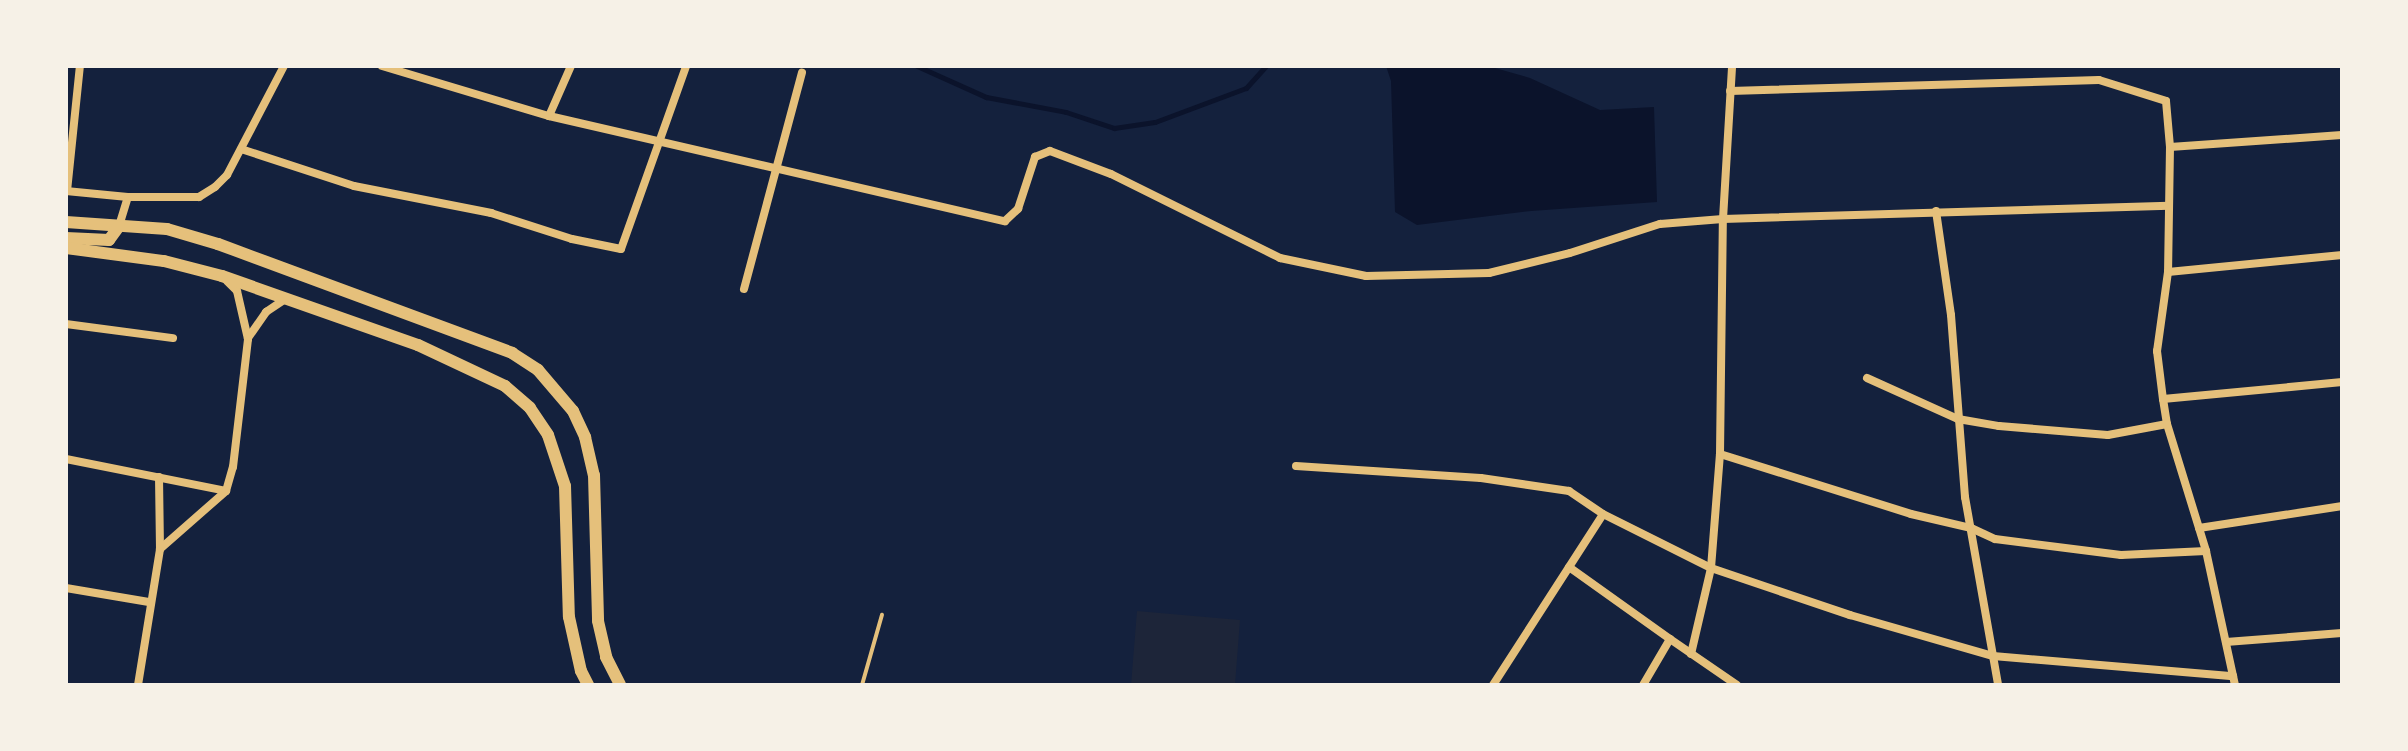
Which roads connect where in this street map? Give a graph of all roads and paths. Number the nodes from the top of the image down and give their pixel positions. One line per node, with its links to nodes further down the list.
1 (80, 66): 15 (street)
2 (284, 66): 13 (street)
3 (382, 66): 9 (street)
4 (571, 66): 9 (street)
5 (686, 66): 11 (street)
6 (1732, 66): 8 (street)
7 (802, 73): 14 (street)
8 (1730, 91): 12 (street); 19 (street)
9 (549, 116): 11 (street)
10 (2342, 135): 12 (street)
11 (657, 141): 13 (street); 14 (street)
12 (2170, 147): 17 (street)
13 (241, 149): 16 (street)
14 (777, 166): 19 (street); 27 (street)
15 (67, 191): 16 (street)
16 (128, 197): 21 (street)
17 (2169, 206): 18 (street); 25 (street)
18 (1936, 211): 19 (street); 35 (street)
19 (1723, 219): 37 (street)
20 (66, 222): 21 (main road)
21 (119, 226): 22 (main road); 62 (main road)
22 (66, 238)
23 (66, 248): 26 (main road)
24 (2342, 255): 25 (street)
25 (2168, 272): 34 (street)
26 (222, 276): 28 (main road); 31 (street)
27 (744, 289)
28 (285, 299): 31 (street); 61 (main road)
29 (66, 324): 30 (street)
30 (173, 338)
31 (248, 339): 41 (street)
32 (1867, 378): 35 (street)
33 (2342, 382): 34 (street)
34 (2163, 399): 36 (street)
35 (1958, 419): 36 (street); 44 (street)
36 (2167, 424): 45 (street)
37 (1720, 454): 44 (street); 49 (street)
38 (66, 459): 40 (street)
39 (1296, 466): 43 (street)
40 (159, 477): 41 (street); 46 (street)
41 (226, 491): 46 (street)
42 (2342, 506): 45 (street)
43 (1603, 514): 48 (street); 49 (street)
44 (1971, 528): 47 (street); 57 (street)
45 (2199, 528): 47 (street)
46 (160, 549): 51 (street)
47 (2206, 551): 55 (street)
48 (1569, 567): 54 (street); 59 (street)
49 (1711, 568): 56 (street); 57 (street)
50 (66, 588): 51 (street)
51 (149, 602): 60 (street)
52 (882, 615): 63 (lane)
53 (2342, 633): 55 (street)
54 (1670, 639): 56 (street); 65 (street)
55 (2226, 642): 58 (street)
56 (1691, 654): 66 (street)
57 (1993, 656): 58 (street); 67 (street)
58 (2234, 680)
59 (1495, 682): 64 (street)
60 (138, 685)
61 (588, 685)
62 (620, 685)
63 (862, 685)
64 (1507, 685)
65 (1643, 685)
66 (1737, 685)
67 (1998, 685)

